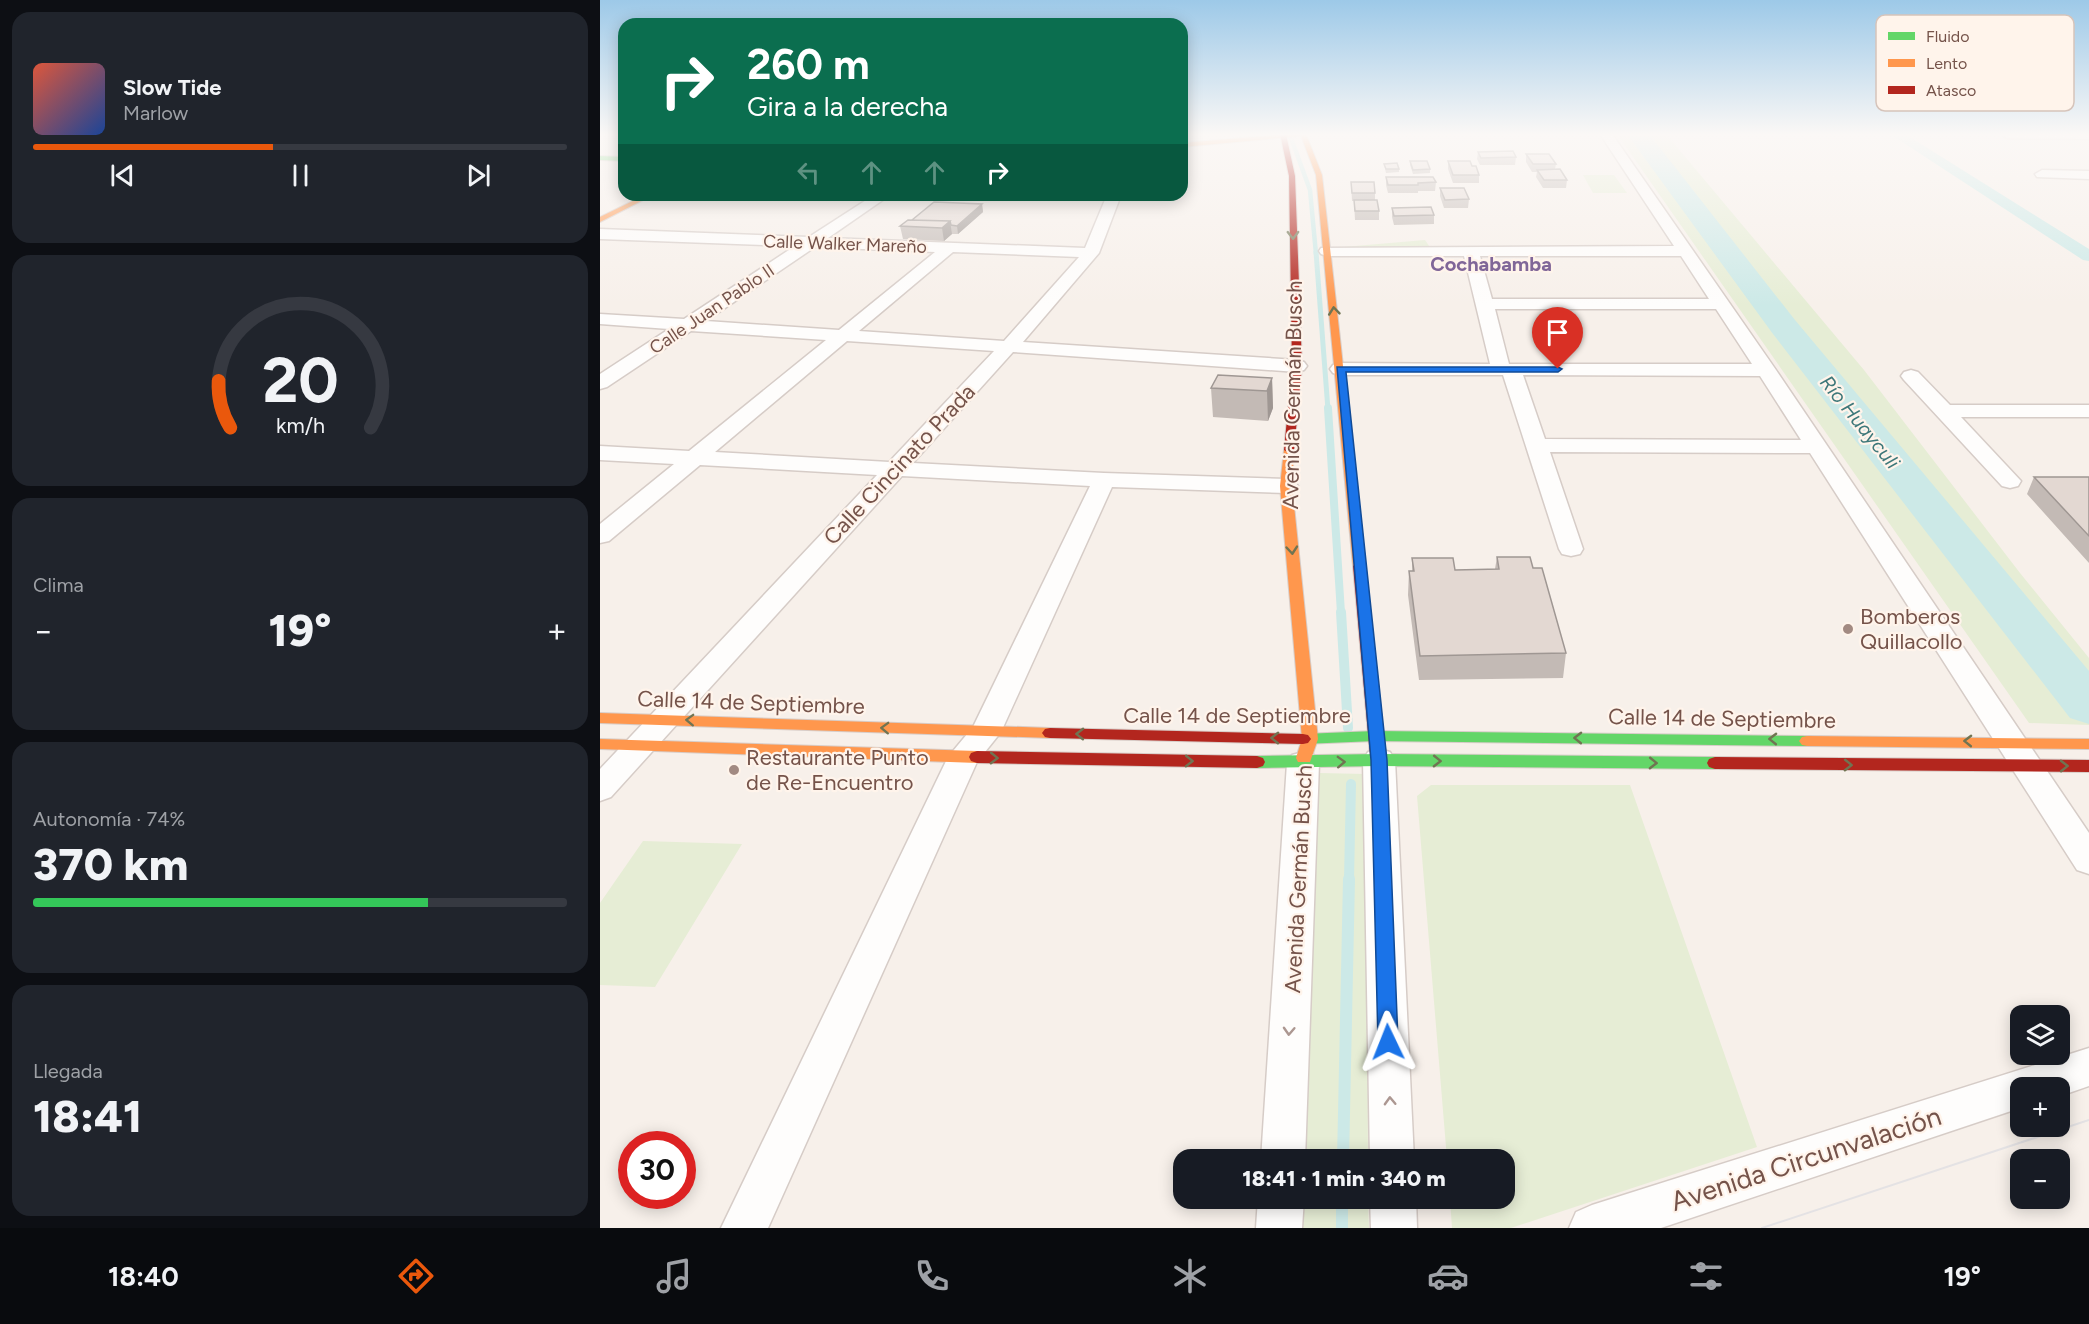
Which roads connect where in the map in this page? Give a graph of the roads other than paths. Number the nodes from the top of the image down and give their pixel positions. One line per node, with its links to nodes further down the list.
1 (1292, 191): 23 (main road, Avenida Germán Busch, one-way to 23)
2 (1321, 191): 13 (main road, Avenida Germán Busch)
3 (1645, 191): 15 (street)
4 (618, 201): 8 (main road)
5 (638, 201): 9 (main road)
6 (874, 201): 11 (street, Calle Juan Pablo II)
7 (1112, 201): 16 (street, Calle Cincinato Prada)
8 (600, 210)
9 (600, 220)
10 (600, 234): 11 (street, Calle Walker Mareño)
11 (810, 243): 12 (street, Calle Walker Mareño); 20 (street, Calle Juan Pablo II)
12 (950, 248): 16 (street, Calle Walker Mareño); 21 (street)
13 (1327, 251): 14 (street); 24 (main road, Avenida Germán Busch, one-way to 13)
14 (1471, 251): 15 (street); 17 (street)
15 (1685, 251): 18 (street)
16 (1091, 254): 22 (street, Calle Cincinato Prada)
17 (1484, 304): 18 (street); 25 (street)
18 (1721, 304): 26 (street)
19 (600, 319): 20 (street)
20 (689, 325): 21 (street); 28 (street, Calle Juan Pablo II)
21 (844, 335): 22 (street); 34 (street)
22 (1009, 346): 23 (street); 35 (street, Calle Cincinato Prada)
23 (1296, 366): 38 (main road, Avenida Germán Busch)
24 (1340, 369): 25 (street); 48 (main road, Avenida Germán Busch)
25 (1506, 369): 26 (street); 31 (street)
26 (1766, 370): 32 (street)
27 (1911, 375): 29 (street)
28 (600, 383)
29 (1945, 411): 30 (street); 37 (street)
30 (2089, 411)
31 (1536, 445): 32 (street); 40 (street)
32 (1816, 447): 43 (street)
33 (600, 453): 34 (street)
34 (696, 458): 35 (street); 39 (street)
35 (896, 468): 36 (street); 42 (street, Calle Cincinato Prada)
36 (1104, 480): 38 (street); 46 (street)
37 (2010, 480)
38 (1286, 486): 49 (main road, Avenida Germán Busch, one-way to 49)
39 (600, 537)
40 (1571, 549)
41 (600, 718): 42 (main road, Calle 14 de Septiembre)
42 (663, 719): 46 (main road, Calle 14 de Septiembre, one-way to 42); 47 (street, Calle Cincinato Prada)
43 (2008, 741): 45 (main road, Calle 14 de Septiembre); 48 (main road, Calle 14 de Septiembre, one-way to 48); 51 (street)
44 (600, 744): 47 (main road, Calle 14 de Septiembre)
45 (2089, 744)
46 (975, 745): 47 (main road, Calle 14 de Septiembre); 49 (main road, Calle 14 de Septiembre, one-way to 46); 49 (main road, Calle 14 de Septiembre, one-way to 49); 61 (street)
47 (640, 746): 52 (street, Calle Cincinato Prada)
48 (1377, 748): 49 (main road, Calle 14 de Septiembre, one-way to 48); 49 (main road, Calle 14 de Septiembre); 51 (main road, Calle 14 de Septiembre, one-way to 51); 58 (street, Avenida Germán Busch, one-way to 48)
49 (1306, 751): 57 (street, Avenida Germán Busch, one-way to 57)
50 (2089, 766): 51 (main road, Calle 14 de Septiembre, one-way to 50)
51 (2029, 767): 53 (street)
52 (600, 789)
53 (2089, 861)
54 (2089, 1067): 55 (street)
55 (2059, 1077)
56 (2010, 1092): 64 (street, Avenida Circunvalación)
57 (1284, 1149)
58 (1392, 1149)
59 (1280, 1209): 62 (street)
60 (1393, 1209): 63 (street)
61 (744, 1228)
62 (1279, 1228)
63 (1394, 1228)
64 (1592, 1228)

